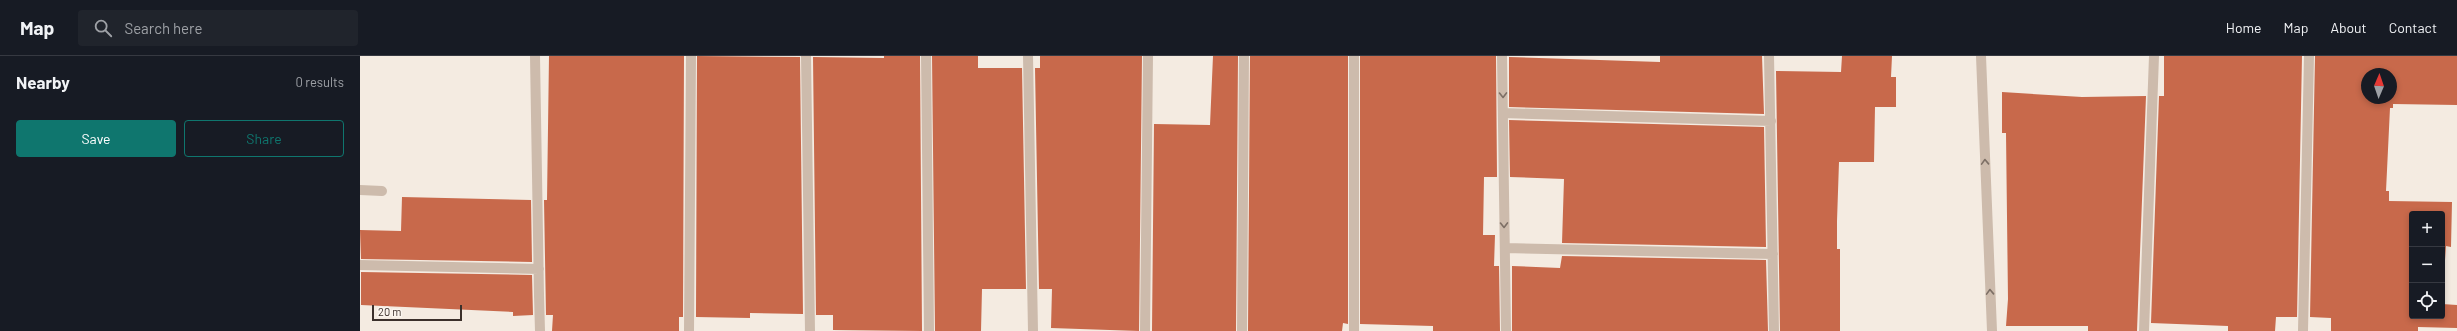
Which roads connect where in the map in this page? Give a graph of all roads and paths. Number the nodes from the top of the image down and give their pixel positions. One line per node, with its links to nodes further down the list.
1 (535, 56): 21 (street)
2 (691, 56): 23 (street)
3 (806, 56): 24 (street)
4 (926, 56): 25 (street)
5 (1028, 56): 26 (street)
6 (1148, 56): 27 (street)
7 (1244, 56): 28 (street)
8 (1354, 56): 29 (street)
9 (1502, 56): 14 (street, one-way to 14)
10 (1769, 56): 15 (street)
11 (1981, 56): 32 (street, one-way to 11)
12 (2154, 56): 33 (street)
13 (2308, 56): 34 (street)
14 (1503, 113): 15 (street); 18 (street, one-way to 18)
15 (1770, 121): 19 (street)
16 (360, 190): 17 (street)
17 (382, 191)
18 (1505, 248): 19 (street); 30 (street)
19 (1773, 254): 31 (street)
20 (360, 265): 21 (street)
21 (539, 269): 22 (street)
22 (540, 331)
23 (689, 331)
24 (810, 331)
25 (929, 331)
26 (1033, 331)
27 (1145, 331)
28 (1242, 331)
29 (1354, 331)
30 (1506, 331)
31 (1774, 331)
32 (1992, 331)
33 (2144, 331)
34 (2303, 331)

